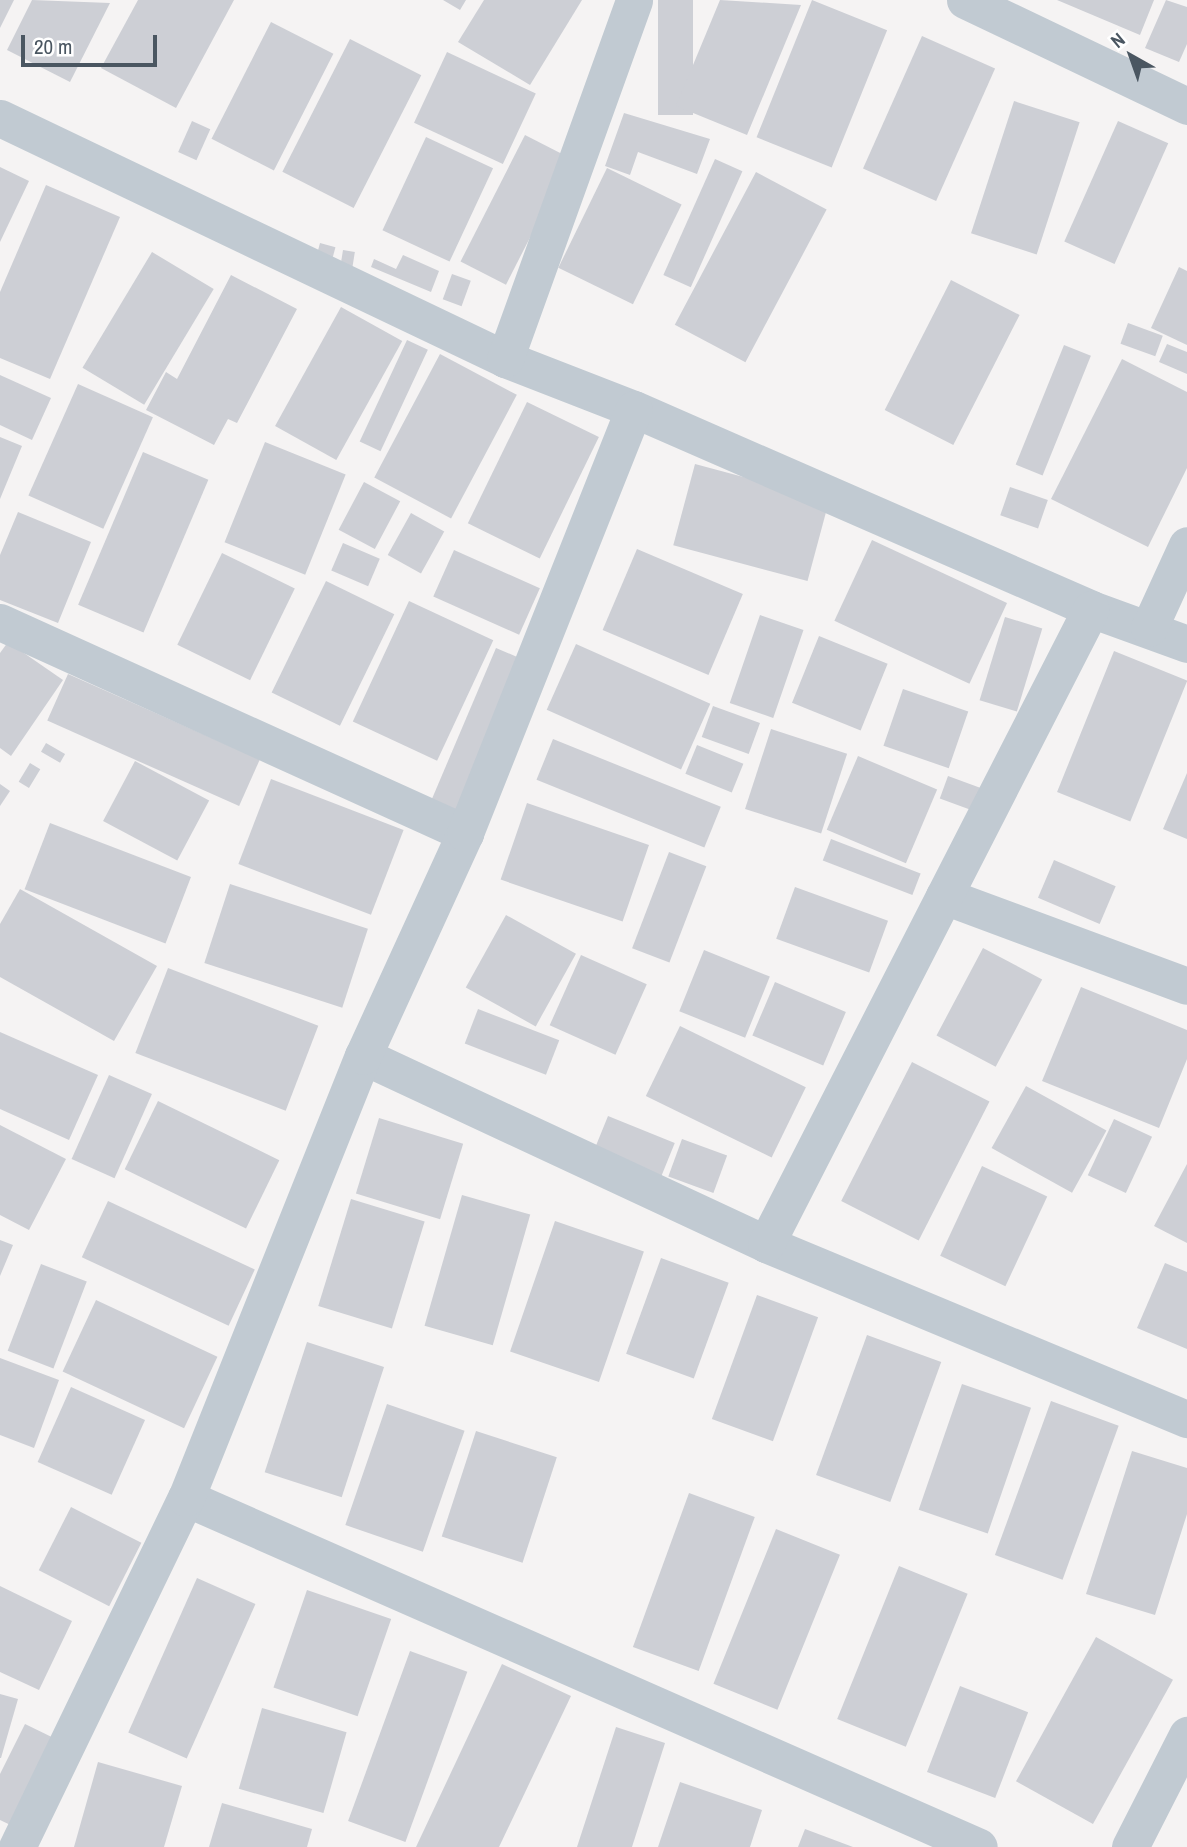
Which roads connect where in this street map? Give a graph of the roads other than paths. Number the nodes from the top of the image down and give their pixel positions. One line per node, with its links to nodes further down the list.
1 (634, 0): 5 (street)
2 (965, 0): 3 (street)
3 (1187, 106)
4 (0, 118): 5 (street)
5 (505, 359): 6 (street)
6 (634, 409): 8 (street); 12 (street)
7 (1187, 545): 10 (street)
8 (1091, 609): 10 (street); 13 (street)
9 (0, 622): 12 (street)
10 (1149, 628): 11 (street)
11 (1187, 644)
12 (465, 833): 15 (street)
13 (944, 896): 14 (street); 16 (street)
14 (1187, 986)
15 (363, 1056): 16 (street); 18 (street)
16 (766, 1244): 17 (street)
17 (1187, 1419)
18 (186, 1498): 20 (street); 21 (street)
19 (1187, 1735): 22 (street)
20 (17, 1847)
21 (979, 1847)
22 (1130, 1847)

